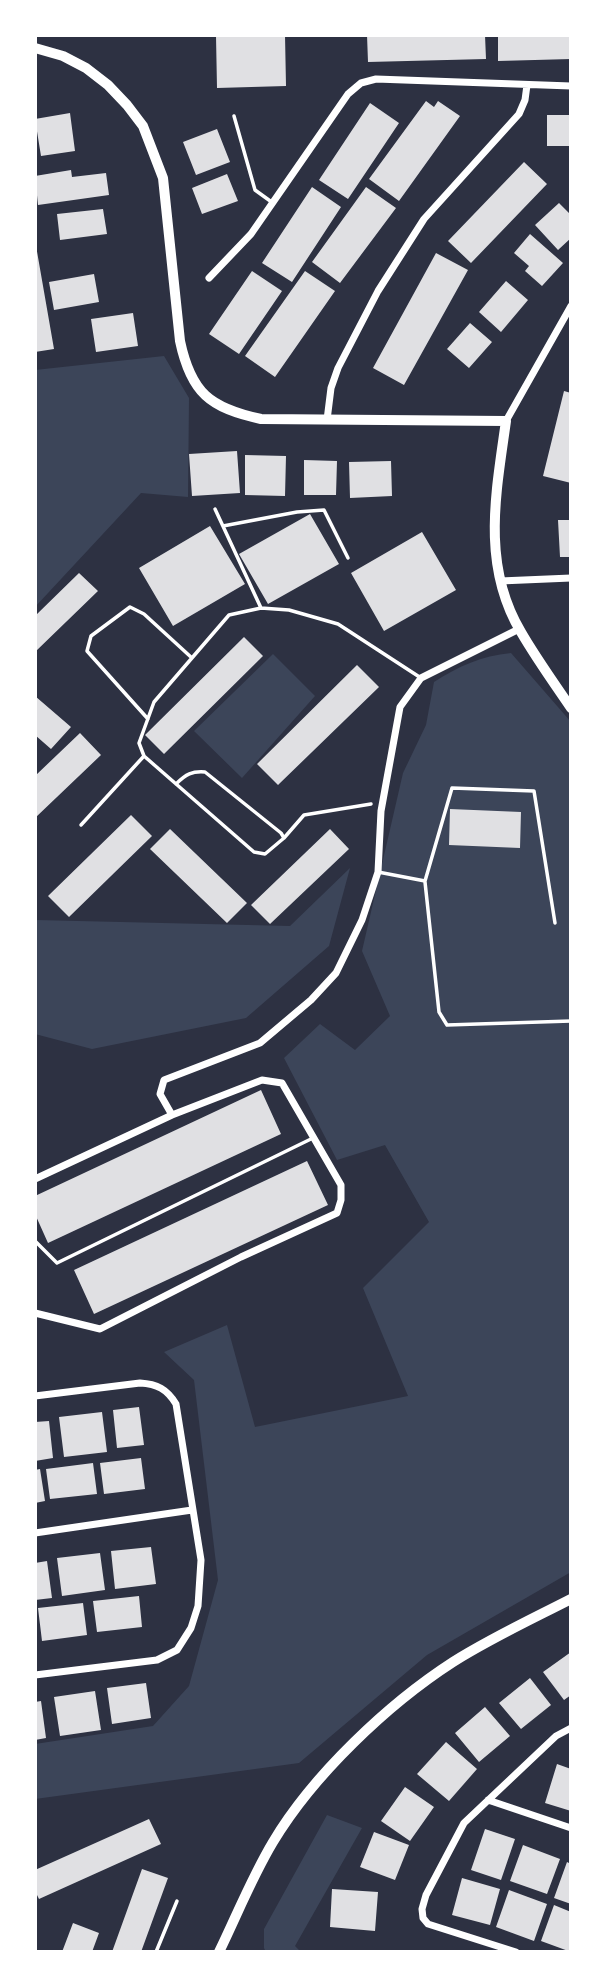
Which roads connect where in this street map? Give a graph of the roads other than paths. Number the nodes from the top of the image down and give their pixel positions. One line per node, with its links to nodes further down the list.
1 (35, 48): 8 (street)
2 (527, 85): 3 (street); 5 (street); 8 (street)
3 (571, 86)
4 (234, 116): 5 (lane)
5 (274, 204): 6 (street)
6 (209, 278)
7 (571, 306): 9 (street)
8 (327, 420): 9 (street)
9 (506, 421): 14 (street)
10 (215, 509): 11 (lane)
11 (223, 526): 12 (lane); 15 (lane)
12 (348, 558)
13 (571, 578): 14 (street)
14 (500, 581): 16 (street)
15 (261, 608): 17 (lane); 18 (lane)
16 (519, 629): 18 (street); 19 (street)
17 (192, 658): 20 (lane); 20 (lane)
18 (421, 678): 26 (street)
19 (571, 708)
20 (148, 719): 21 (lane)
21 (144, 756): 22 (lane); 24 (lane)
22 (176, 784): 25 (lane); 25 (lane)
23 (371, 804): 25 (lane)
24 (81, 825)
25 (284, 838)
26 (378, 872): 27 (lane); 30 (street)
27 (425, 881): 28 (lane); 29 (lane)
28 (555, 923)
29 (571, 1021)
30 (172, 1115): 31 (street); 32 (street)
31 (313, 1138): 33 (lane); 34 (street)
32 (35, 1179)
33 (35, 1241)
34 (35, 1313)
35 (35, 1396): 36 (street)
36 (192, 1510): 37 (street); 39 (street)
37 (35, 1533)
38 (571, 1599): 45 (street)
39 (35, 1675)
40 (571, 1728): 41 (street)
41 (488, 1800): 42 (street); 46 (street)
42 (571, 1828)
43 (177, 1901): 44 (lane)
44 (156, 1952)
45 (219, 1952)
46 (516, 1952)

